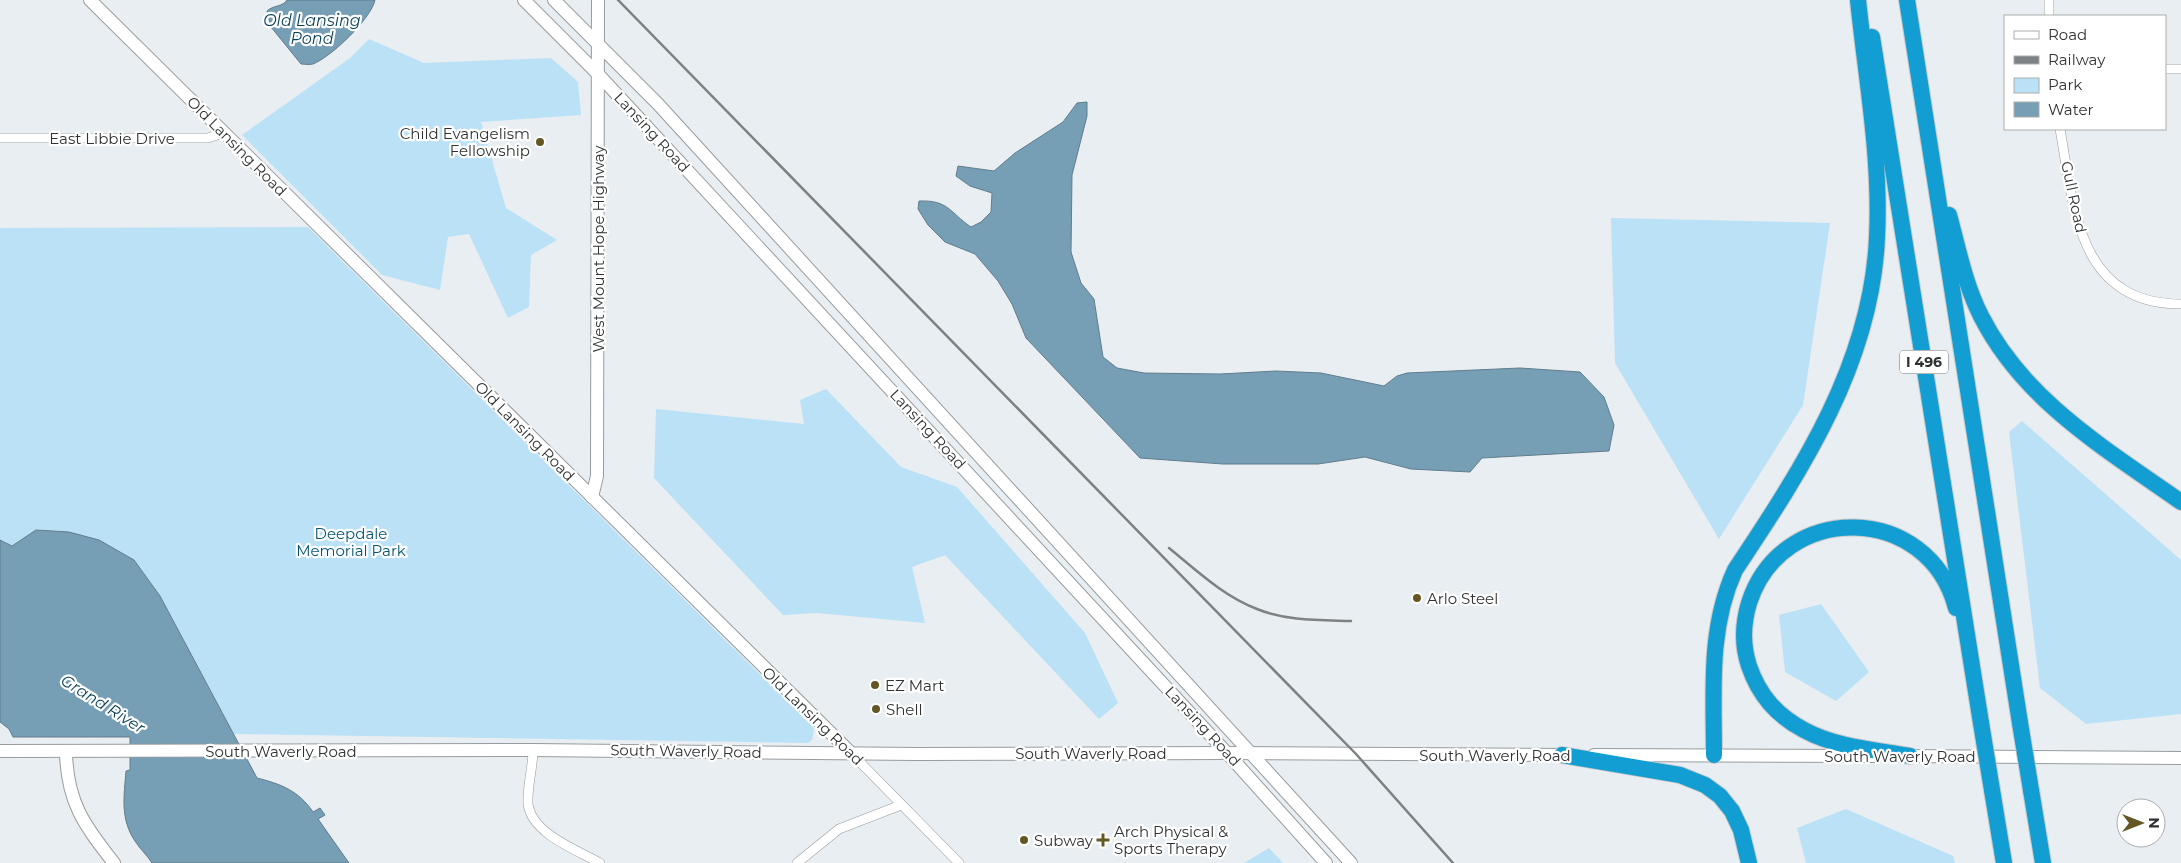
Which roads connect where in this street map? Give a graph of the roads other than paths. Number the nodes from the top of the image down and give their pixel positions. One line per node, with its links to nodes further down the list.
1 (90, 0): 16 (main road, Old Lansing Road)
2 (524, 0): 13 (main road, Lansing Road)
3 (554, 0): 10 (main road, Lansing Road)
4 (598, 0): 10 (main road, West Mount Hope Highway)
5 (1858, 0): 29 (highway)
6 (1866, 0): 21 (highway, I 496)
7 (1907, 0): 14 (highway, I 496)
8 (2049, 0): 9 (street)
9 (2049, 15)
10 (598, 44): 13 (main road, West Mount Hope Highway); 27 (main road, Lansing Road)
11 (2166, 69): 12 (street)
12 (2181, 69)
13 (598, 74): 19 (main road, West Mount Hope Highway); 25 (main road, Lansing Road)
14 (1926, 128): 20 (highway); 41 (highway, I 496, bridge)
15 (2060, 130): 18 (street, Gull Road)
16 (224, 133): 17 (street, East Libbie Drive); 19 (main road, Old Lansing Road)
17 (0, 138)
18 (2181, 304)
19 (592, 497): 26 (main road, Old Lansing Road)
20 (2181, 502)
21 (1978, 700): 30 (highway); 40 (highway, I 496, bridge)
22 (534, 750): 24 (main road, South Waverly Road); 26 (main road, South Waverly Road); 34 (street)
23 (0, 751): 24 (main road, South Waverly Road)
24 (66, 752): 33 (main road)
25 (1227, 752): 26 (main road, South Waverly Road); 27 (main road, South Waverly Road); 37 (main road, Lansing Road)
26 (851, 753): 32 (street, Old Lansing Road)
27 (1250, 753): 28 (main road, South Waverly Road); 38 (main road, Lansing Road)
28 (1562, 755): 29 (main road, South Waverly Road); 39 (highway)
29 (1714, 755): 30 (main road, South Waverly Road)
30 (1910, 756): 31 (main road, South Waverly Road)
31 (2181, 758)
32 (901, 805): 35 (street); 36 (street, Old Lansing Road)
33 (114, 863)
34 (600, 863)
35 (797, 863)
36 (959, 863)
37 (1326, 863)
38 (1351, 863)
39 (1749, 863)
40 (2004, 863)
41 (2042, 863)

